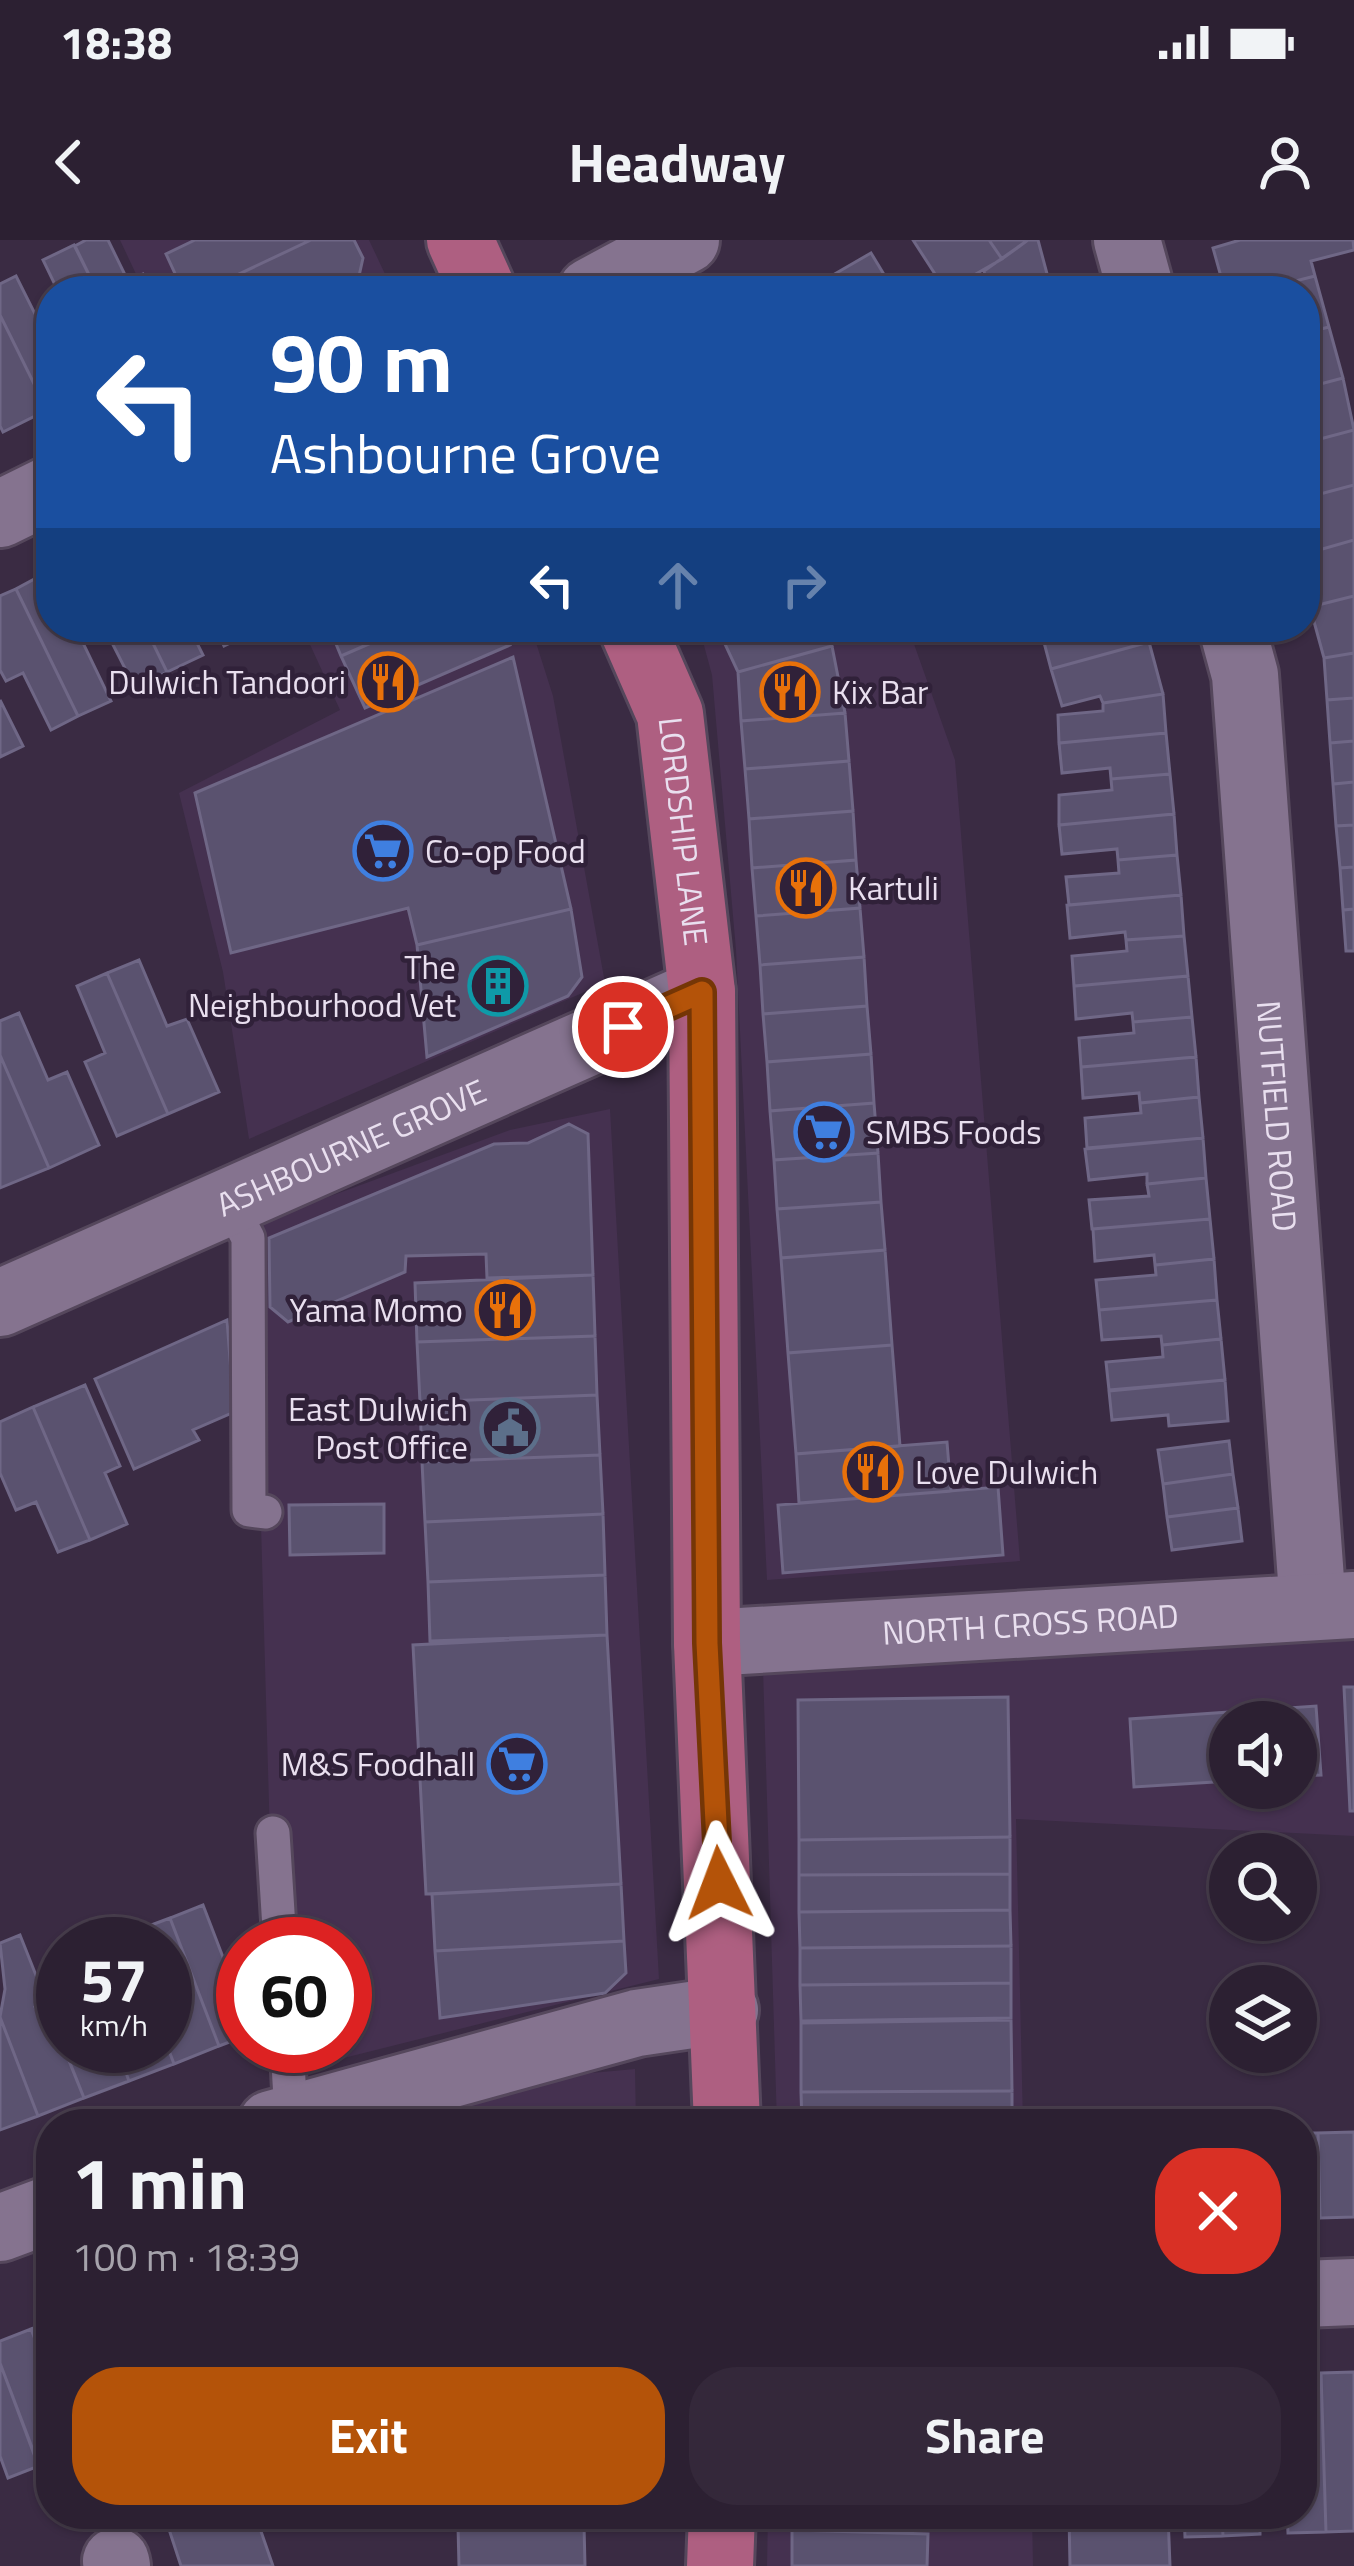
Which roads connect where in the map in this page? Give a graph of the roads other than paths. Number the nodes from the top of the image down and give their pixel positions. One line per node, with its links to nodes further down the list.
1 (686, 240): 3 (street)
2 (1127, 240): 4 (street)
3 (619, 276)
4 (1137, 276)
5 (36, 496): 6 (street)
6 (0, 514)
7 (639, 642): 9 (main road, LORDSHIP LANE)
8 (1236, 642): 13 (street, NUTFIELD ROAD)
9 (702, 992): 10 (street, ASHBOURNE GROVE); 14 (main road, LORDSHIP LANE)
10 (230, 1202): 11 (street, ASHBOURNE GROVE); 12 (lane)
11 (0, 1303)
12 (265, 1512)
13 (1333, 1606): 14 (street, NORTH CROSS ROAD)
14 (707, 1643): 17 (main road, LORDSHIP LANE)
15 (273, 1833): 16 (lane)
16 (278, 1917)
17 (725, 2010): 20 (street); 21 (main road, LORDSHIP LANE)
18 (284, 2073): 19 (lane)
19 (282, 2109)
20 (321, 2109)
21 (727, 2109)
22 (36, 2215): 23 (street)
23 (0, 2228)
24 (1354, 2292): 25 (street)
25 (1317, 2293)
26 (721, 2529): 27 (main road)
27 (720, 2566)

